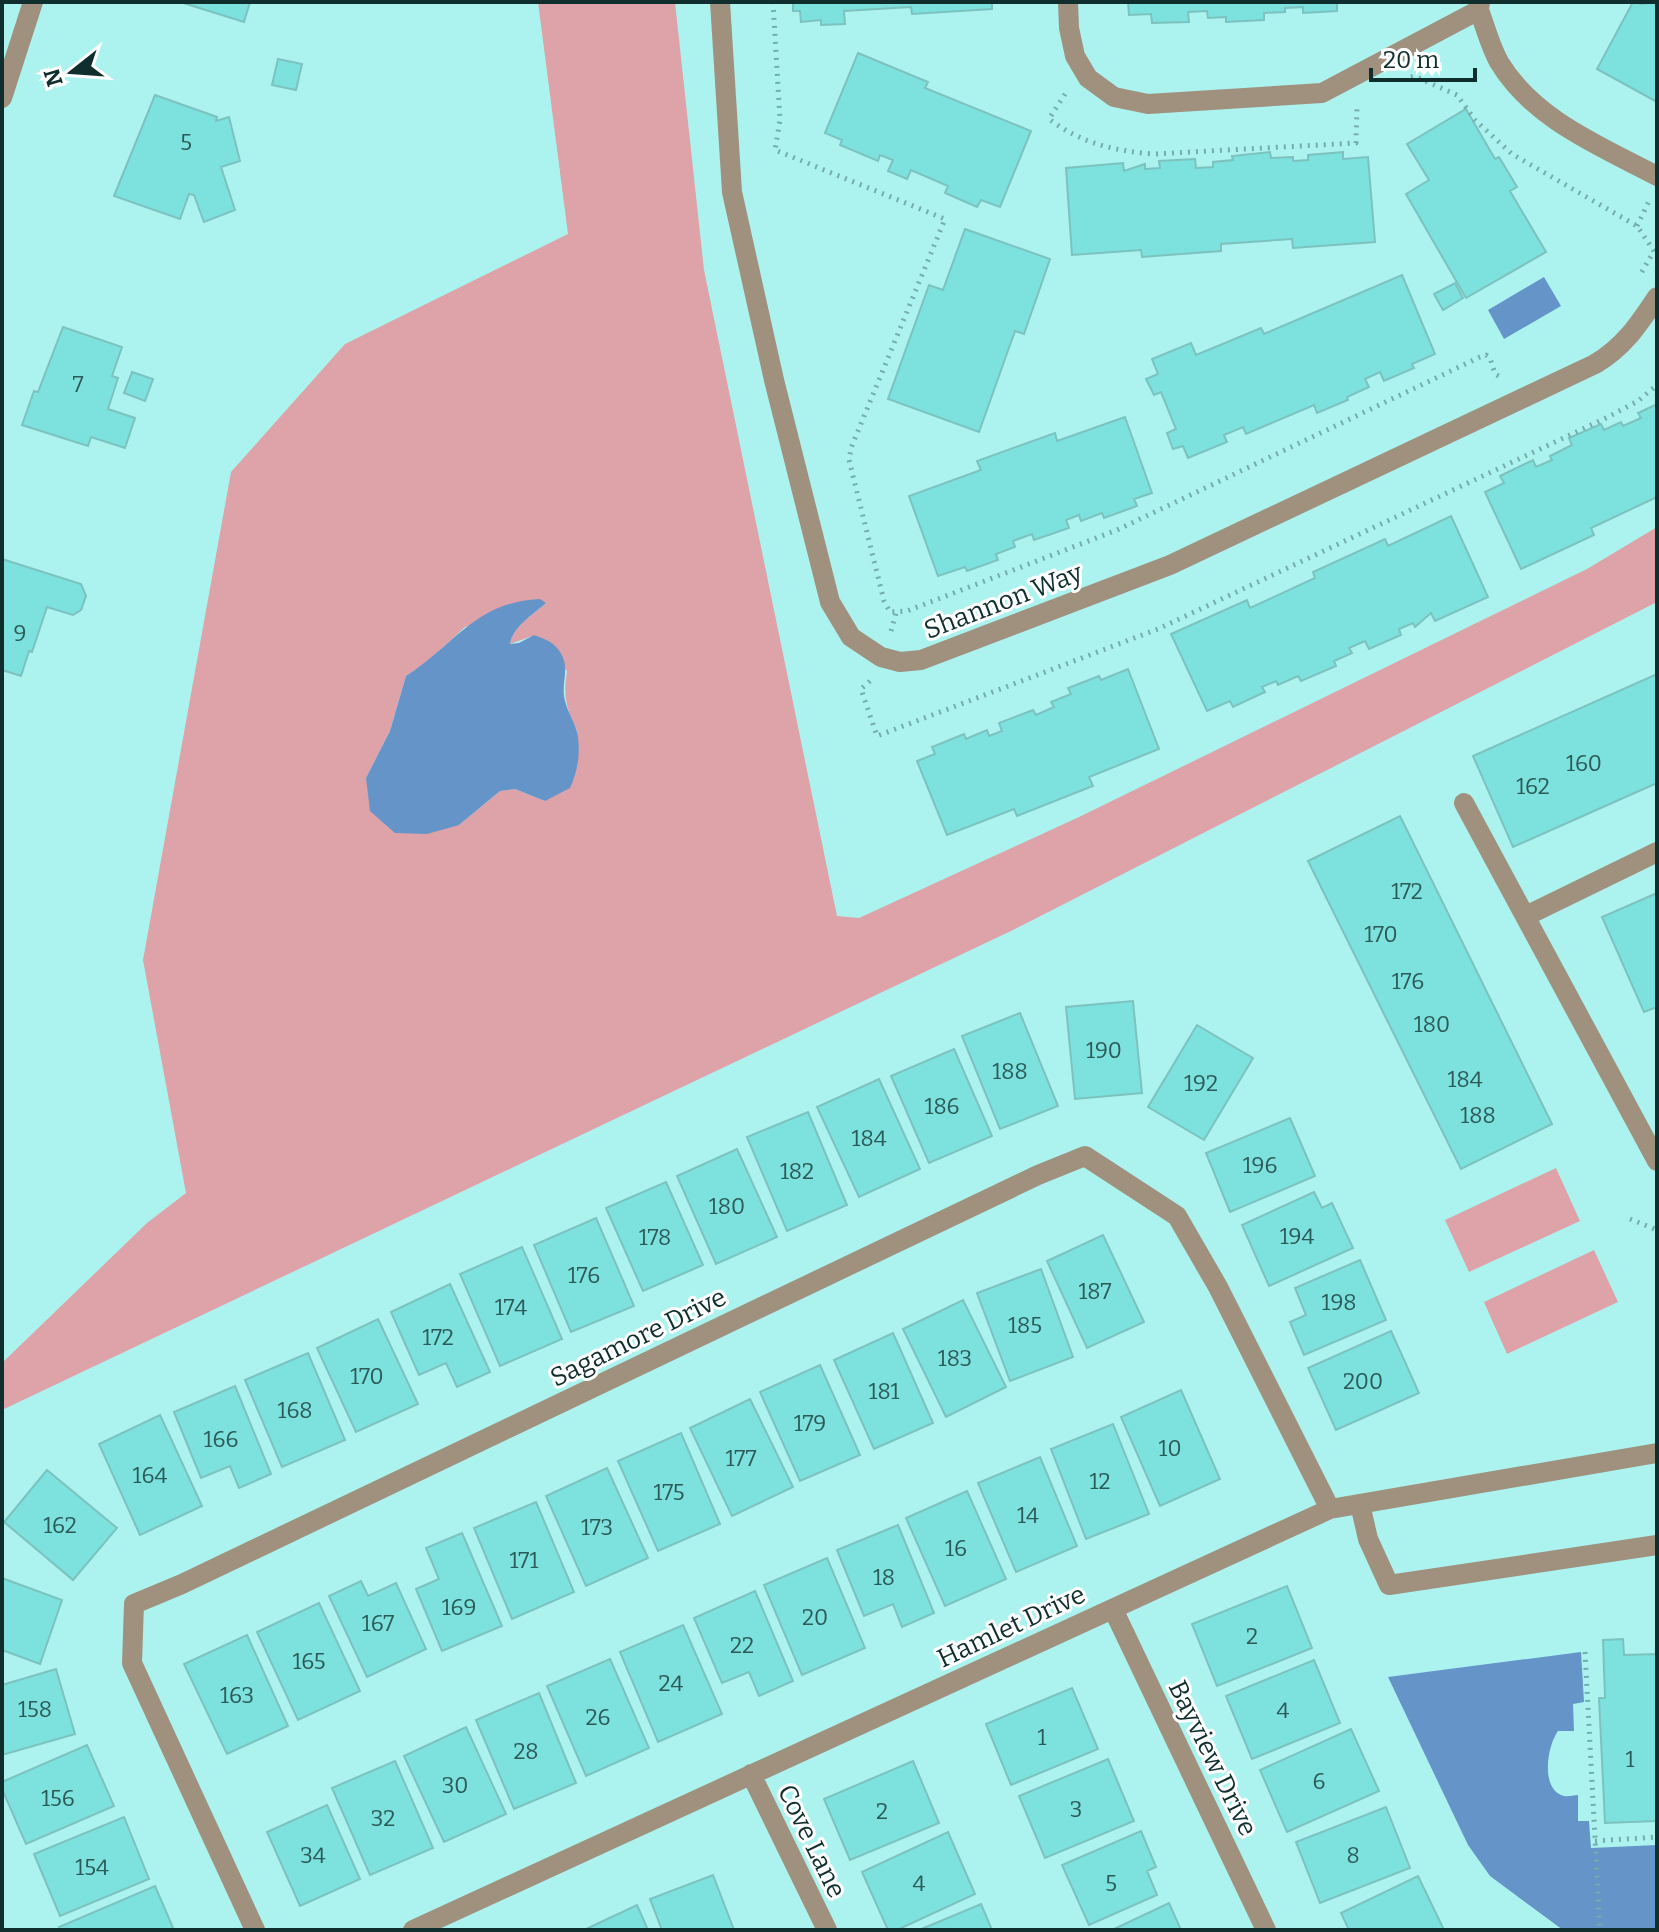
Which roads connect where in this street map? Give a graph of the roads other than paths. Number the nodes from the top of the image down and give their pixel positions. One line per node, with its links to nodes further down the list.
1 (33, 2): 5 (street)
2 (720, 2): 7 (street, Shannon Way)
3 (1068, 2): 4 (street)
4 (1480, 6): 6 (street)
5 (2, 98)
6 (1657, 176)
7 (1657, 297)
8 (1464, 803): 10 (street)
9 (1657, 852): 10 (street)
10 (1526, 916): 11 (street)
11 (1657, 1161)
12 (1657, 1453): 13 (street, Hamlet Drive)
13 (1360, 1504): 14 (street, Hamlet Drive); 15 (street)
14 (1330, 1509): 16 (street, Hamlet Drive); 18 (street, Sagamore Drive)
15 (1657, 1545)
16 (1113, 1609): 17 (street, Hamlet Drive); 21 (street, Bayview Drive)
17 (751, 1774): 19 (street, Hamlet Drive); 20 (street, Cove Lane)
18 (255, 1930)
19 (413, 1930)
20 (827, 1930)
21 (1266, 1930)

